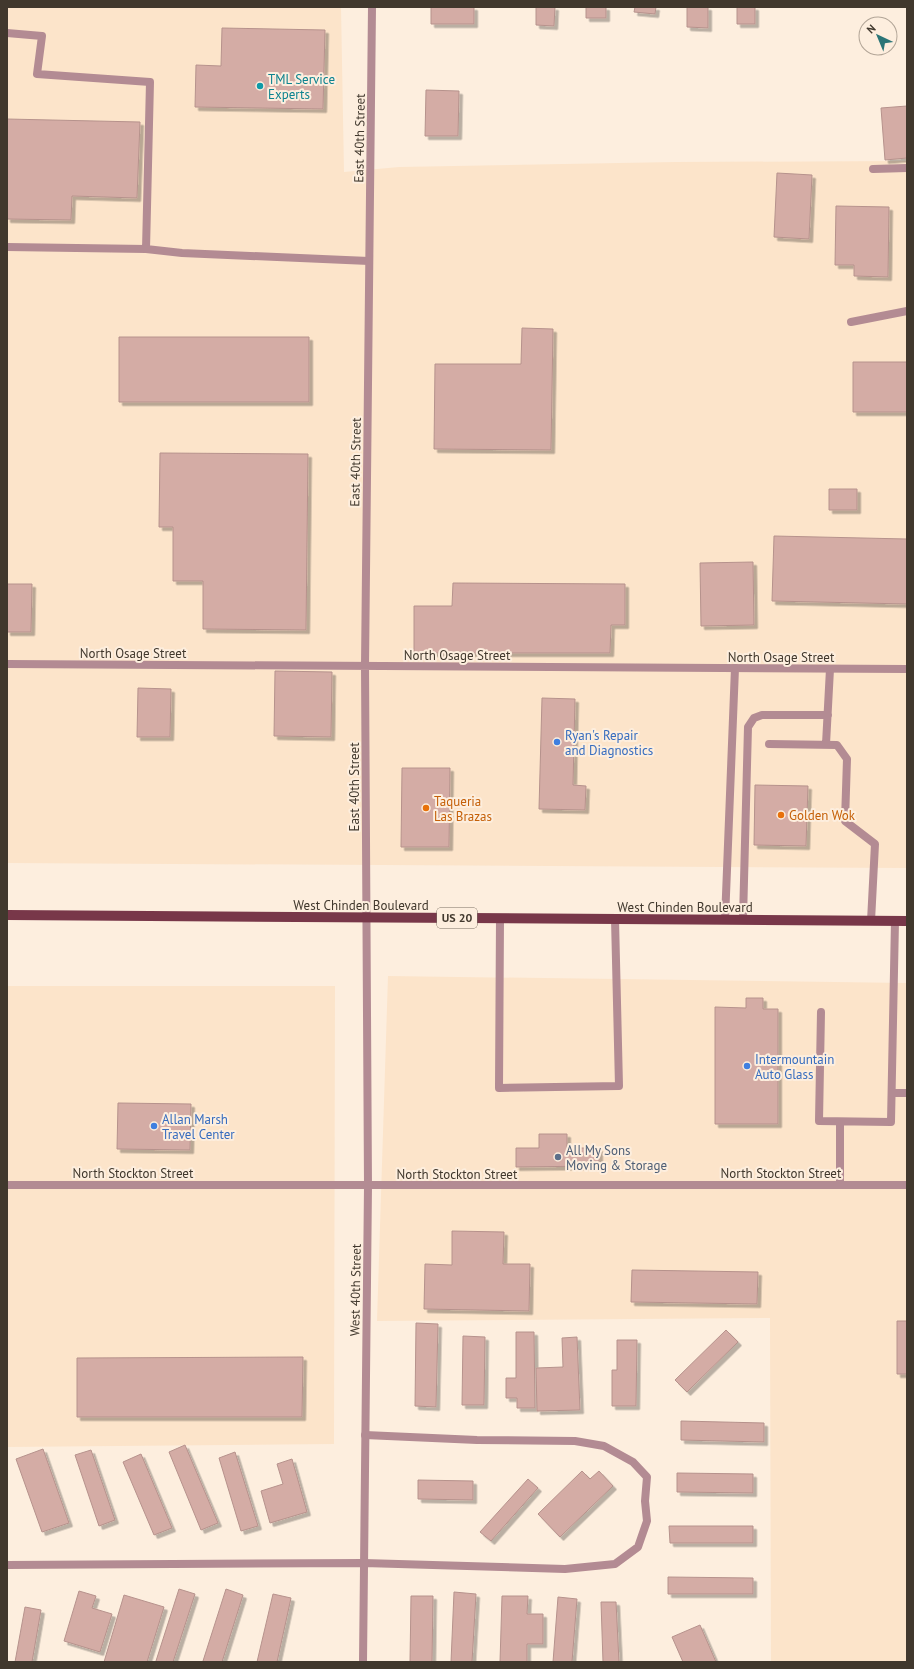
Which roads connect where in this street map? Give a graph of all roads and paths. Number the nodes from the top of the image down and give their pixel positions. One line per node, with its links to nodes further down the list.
1 (372, 7): 7 (street, East 40th Street)
2 (7, 33): 6 (street)
3 (907, 168): 4 (street)
4 (873, 169)
5 (7, 247): 6 (street)
6 (146, 249): 7 (street)
7 (369, 260): 11 (street, East 40th Street)
8 (907, 311): 9 (street)
9 (851, 322)
10 (7, 664): 11 (street, North Osage Street)
11 (365, 666): 12 (street, North Osage Street); 19 (street, East 40th Street)
12 (735, 668): 13 (street, North Osage Street); 22 (street)
13 (830, 669): 14 (street, North Osage Street); 15 (street)
14 (907, 669)
15 (828, 715): 17 (street); 23 (street)
16 (769, 744): 17 (street)
17 (826, 744): 24 (street)
18 (7, 915): 19 (main road, West Chinden Boulevard / US 20)
19 (366, 918): 20 (main road, West Chinden Boulevard / US 20); 34 (street, West 40th Street)
20 (500, 919): 21 (main road, West Chinden Boulevard / US 20); 21 (street)
21 (616, 920): 22 (main road, West Chinden Boulevard / US 20)
22 (725, 920): 23 (main road, West Chinden Boulevard / US 20)
23 (743, 920): 24 (main road, West Chinden Boulevard / US 20)
24 (871, 921): 25 (main road, West Chinden Boulevard / US 20)
25 (895, 921): 26 (main road, West Chinden Boulevard / US 20); 28 (street)
26 (907, 921)
27 (821, 1012): 30 (street)
28 (892, 1093): 29 (street); 30 (street)
29 (907, 1093)
30 (840, 1122): 32 (street)
31 (7, 1185): 34 (street, North Stockton Street)
32 (840, 1185): 33 (street, North Stockton Street); 34 (street, North Stockton Street)
33 (907, 1185)
34 (368, 1186): 35 (street, West 40th Street)
35 (365, 1435): 36 (street, West 40th Street); 36 (street)
36 (364, 1563): 37 (street); 38 (street, West 40th Street)
37 (7, 1565)
38 (363, 1662)

